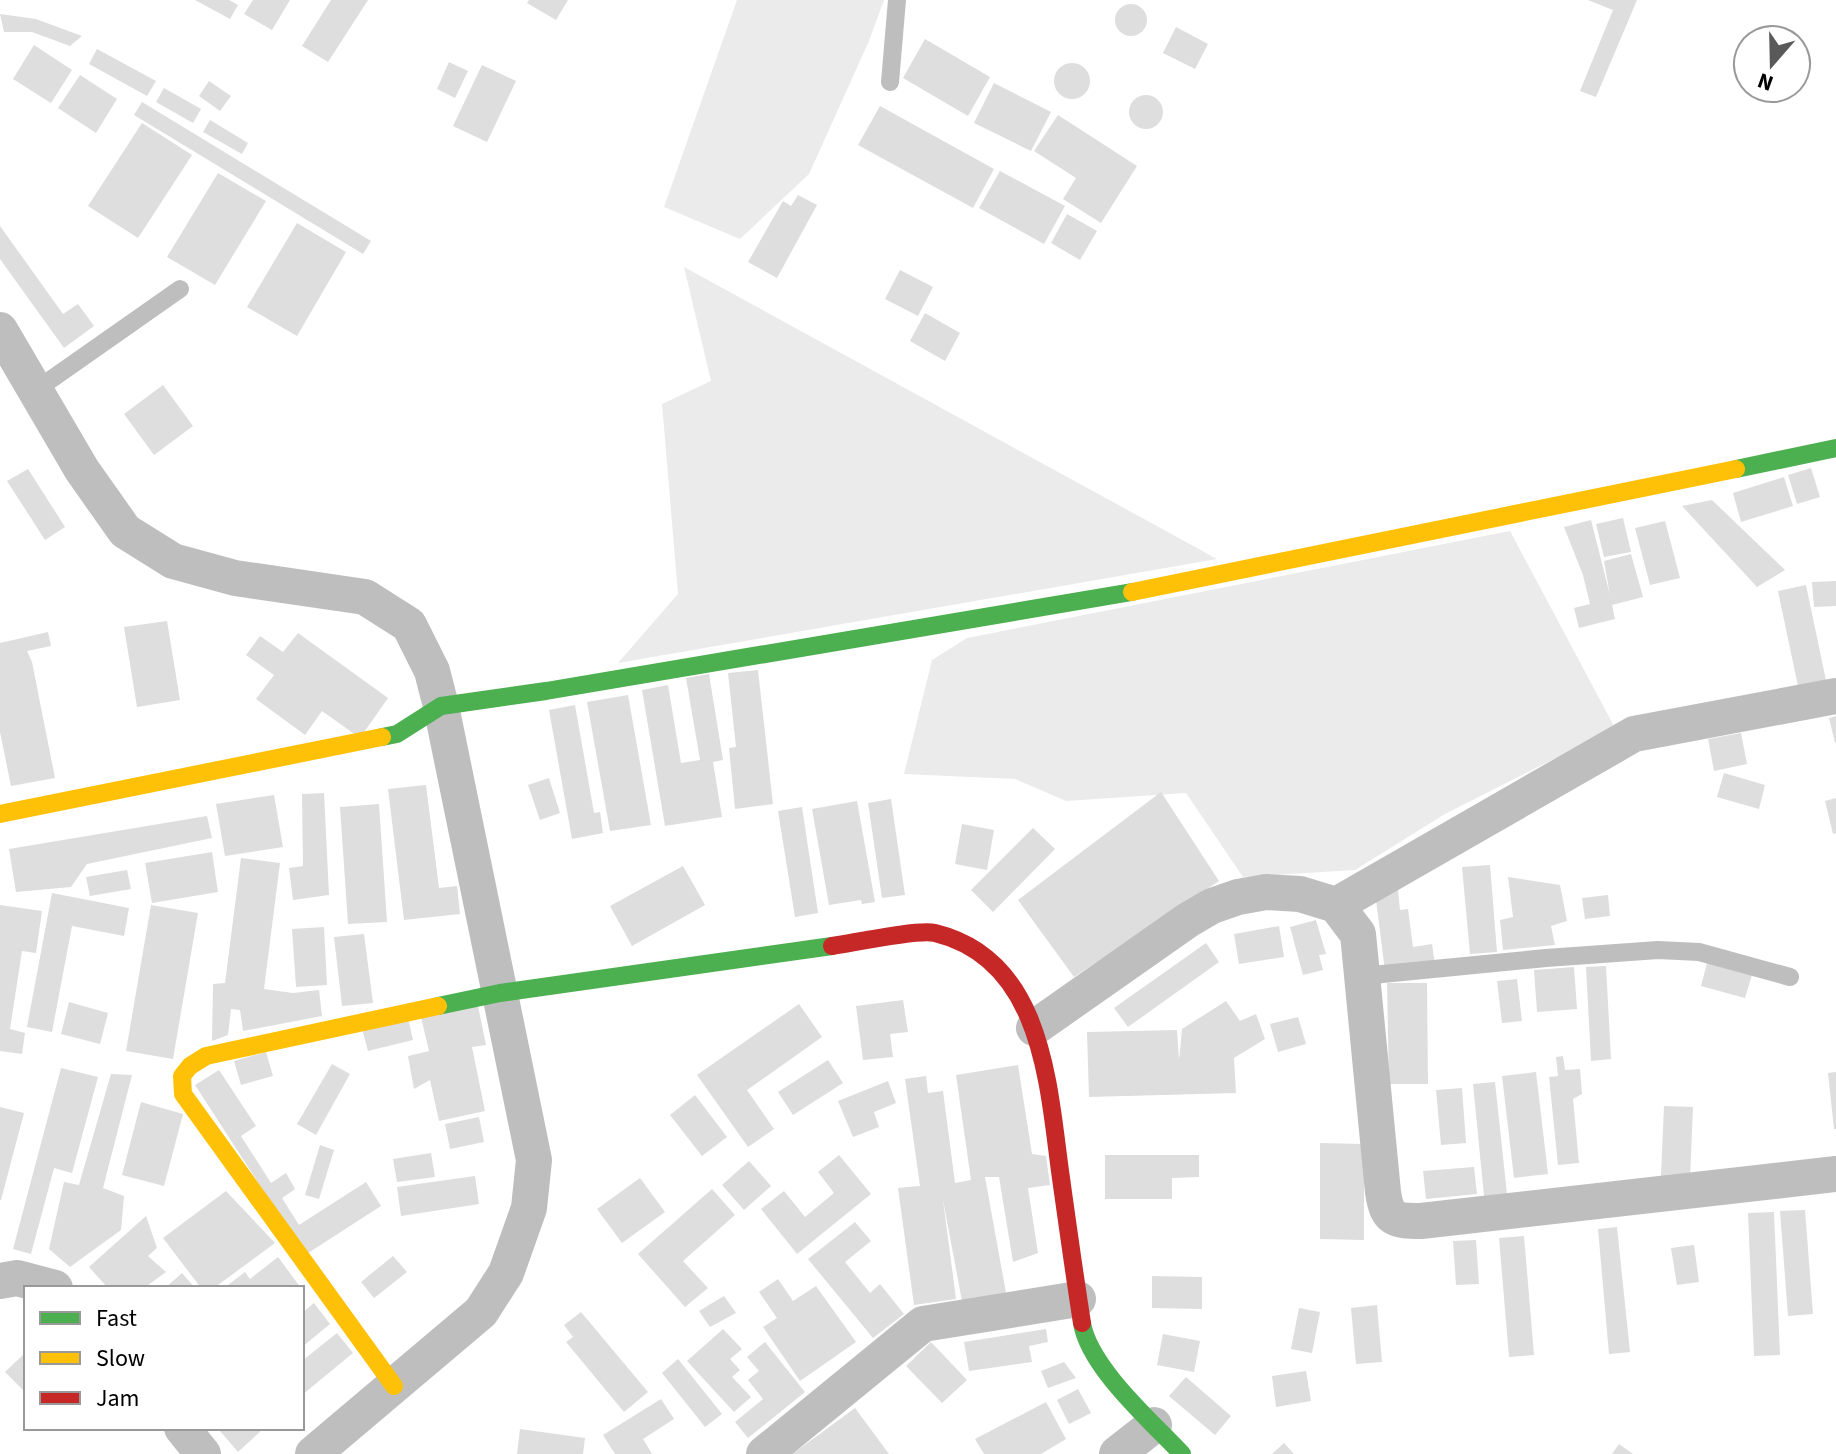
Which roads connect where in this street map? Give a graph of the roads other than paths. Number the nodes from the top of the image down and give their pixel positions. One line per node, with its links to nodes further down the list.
1 (897, 0): 2 (lane)
2 (890, 82)
3 (180, 289): 5 (lane)
4 (0, 330): 5 (street)
5 (36, 390): 8 (street)
6 (1836, 448): 8 (street)
7 (1836, 696): 10 (street)
8 (441, 706): 9 (street); 13 (street)
9 (0, 814)
10 (1336, 905): 11 (street); 14 (street)
11 (1362, 976): 12 (lane); 15 (street)
12 (1790, 977)
13 (500, 993): 14 (street); 19 (street); 19 (street)
14 (1034, 1028): 18 (street)
15 (1836, 1174)
16 (0, 1281): 17 (street)
17 (47, 1286)
18 (1078, 1299): 20 (street); 24 (street)
19 (394, 1386): 23 (street)
20 (1154, 1425): 25 (street); 26 (street)
21 (184, 1430): 22 (street)
22 (203, 1454)
23 (313, 1454)
24 (764, 1454)
25 (1117, 1454)
26 (1182, 1454)

